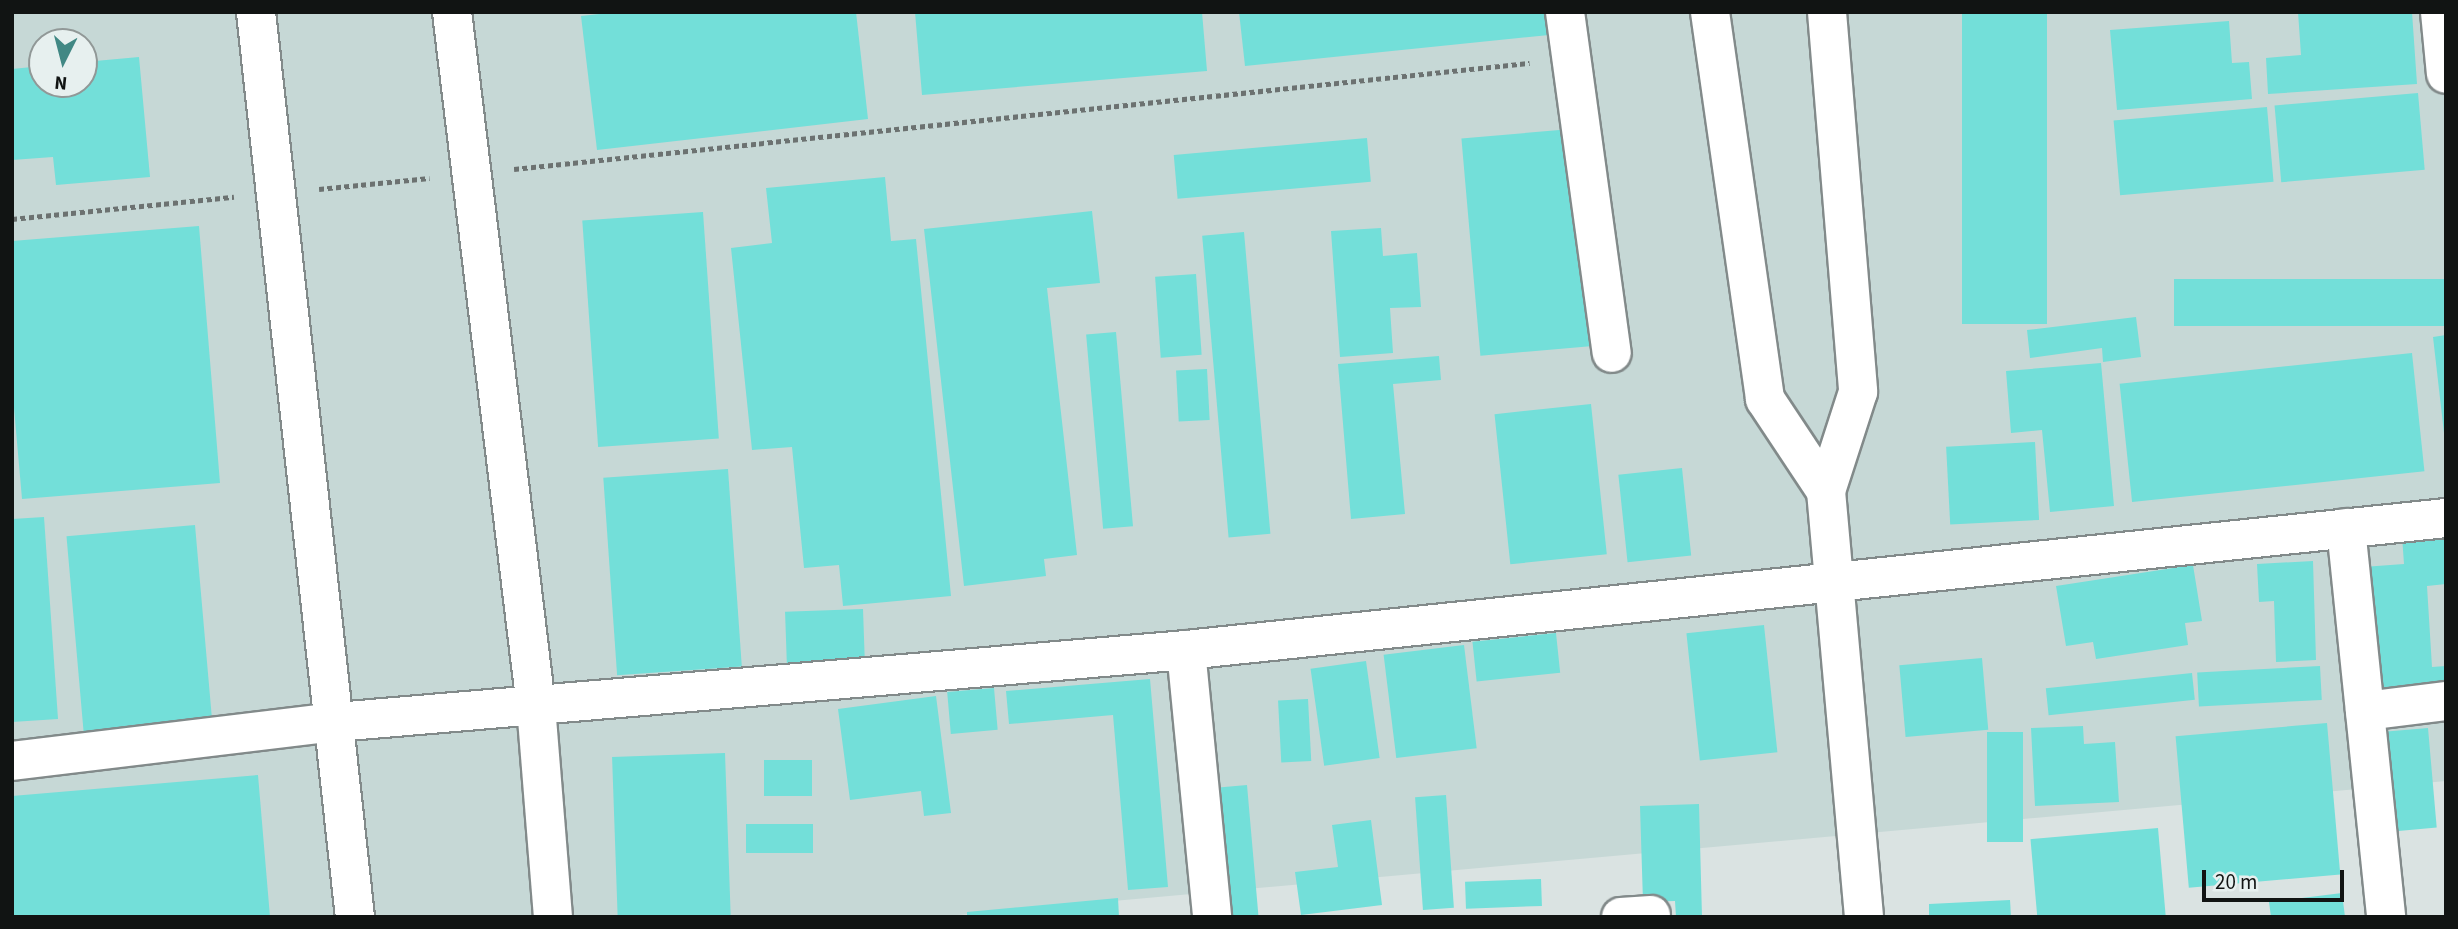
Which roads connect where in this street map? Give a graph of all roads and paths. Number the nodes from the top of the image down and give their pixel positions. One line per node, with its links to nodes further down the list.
1 (256, 12): 10 (street)
2 (453, 12): 9 (street)
3 (1565, 12): 7 (street)
4 (1710, 12): 13 (street)
5 (1827, 12): 13 (street)
6 (2440, 12): 8 (street)
7 (1572, 58): 9 (path); 12 (street)
8 (2446, 74)
9 (470, 174): 10 (path); 19 (street)
10 (276, 193): 11 (path); 21 (street)
11 (12, 219)
12 (1612, 353)
13 (1826, 491): 16 (street)
14 (2446, 518): 15 (street)
15 (2346, 528): 16 (street); 20 (street)
16 (1834, 582): 17 (street); 26 (street)
17 (1185, 650): 19 (street); 25 (street)
18 (2446, 701): 20 (street)
19 (536, 706): 21 (street); 24 (street)
20 (2365, 711): 27 (street)
21 (336, 722): 22 (street); 23 (street)
22 (12, 761)
23 (355, 917)
24 (553, 917)
25 (1212, 917)
26 (1864, 917)
27 (2386, 917)

